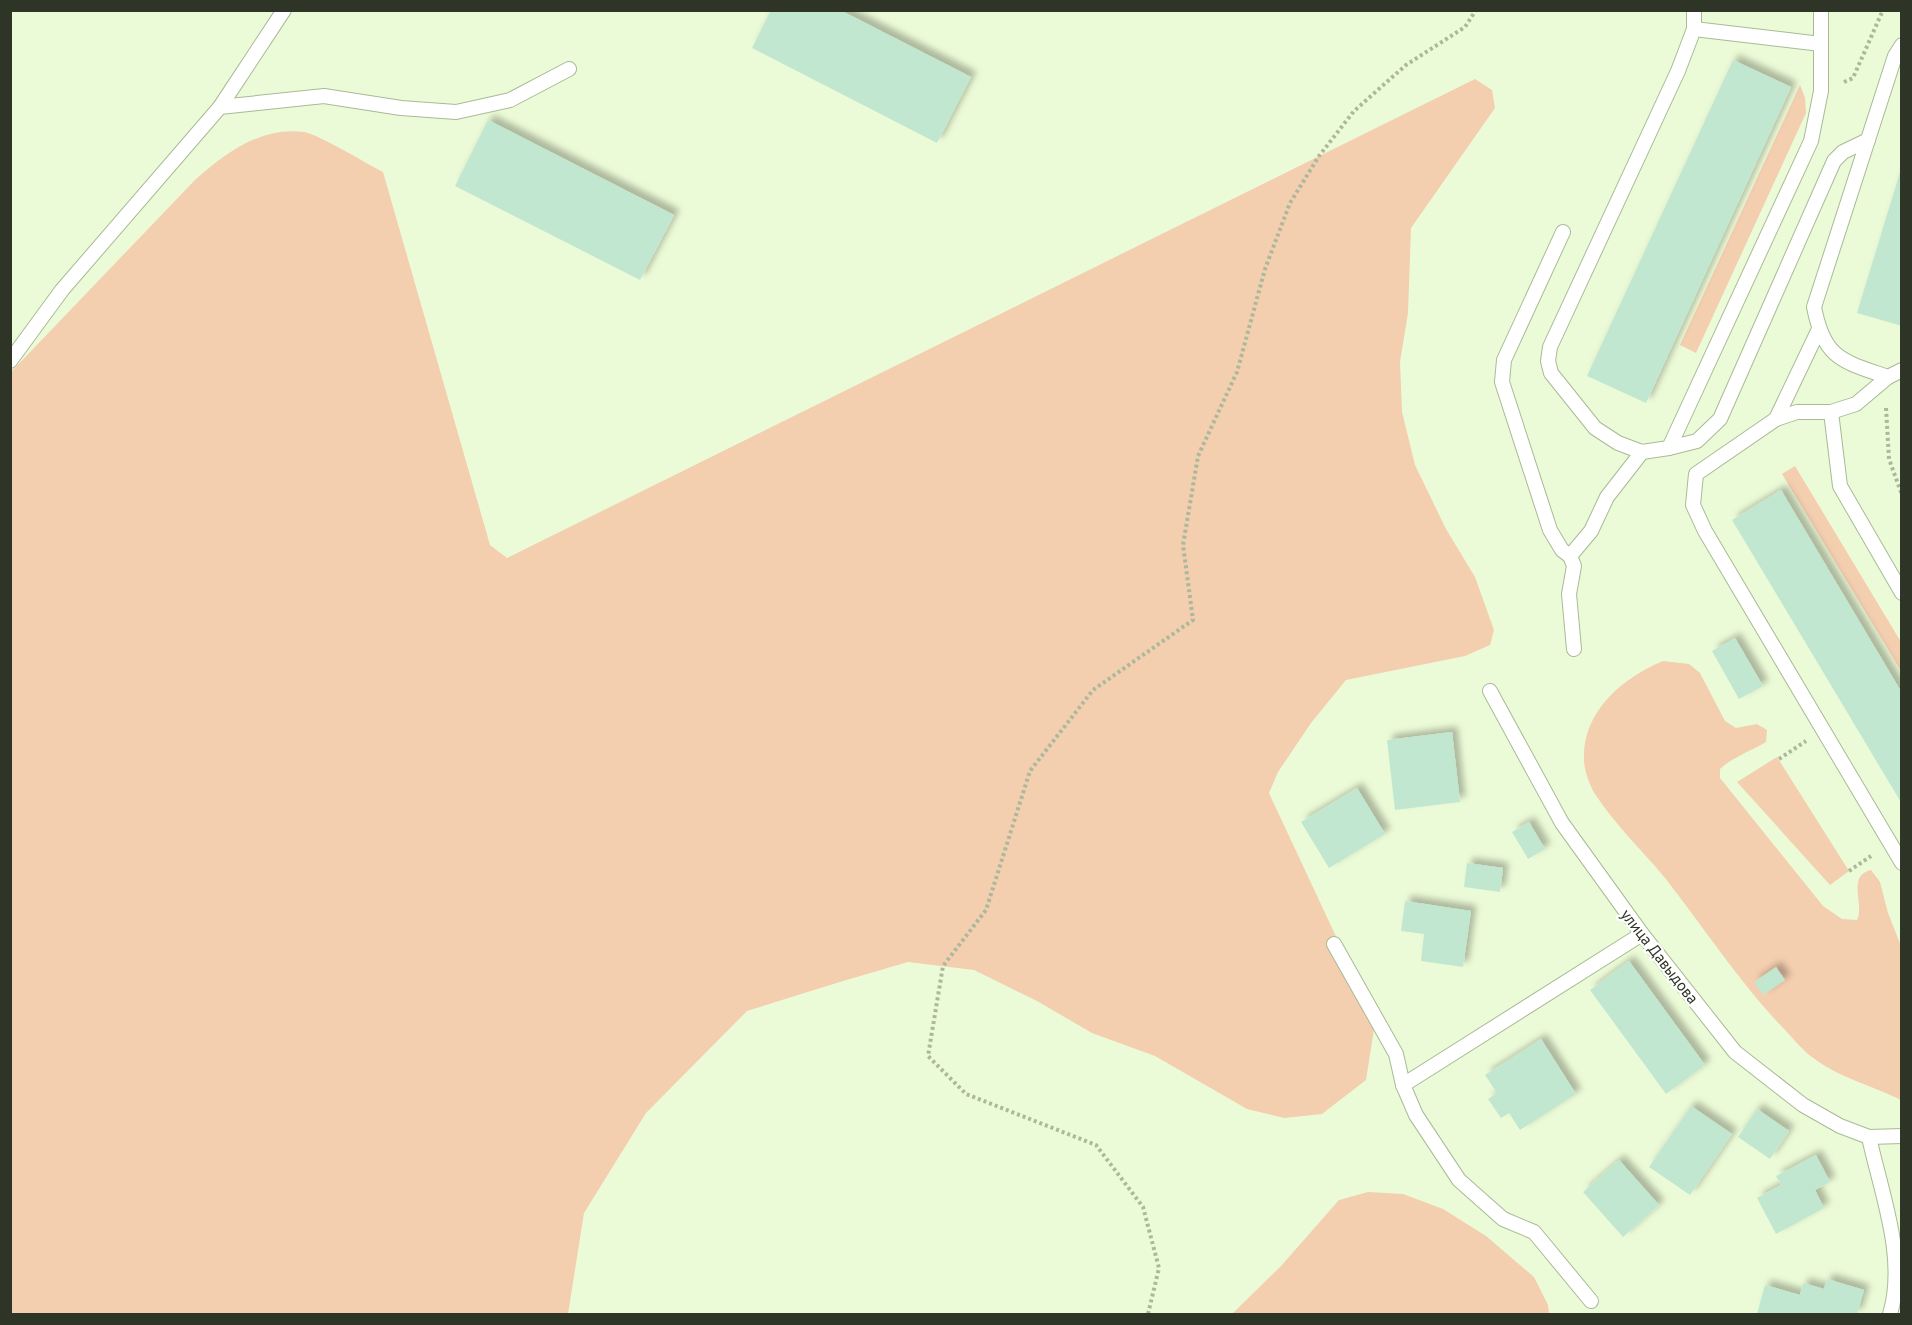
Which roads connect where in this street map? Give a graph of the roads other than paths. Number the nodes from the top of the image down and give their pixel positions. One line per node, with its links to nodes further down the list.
1 (284, 10): 8 (lane)
2 (1694, 10): 4 (lane)
3 (1821, 10): 5 (lane)
4 (1694, 28): 5 (lane); 18 (lane)
5 (1821, 44): 17 (lane)
6 (1902, 45): 9 (lane)
7 (568, 69): 8 (lane)
8 (220, 107): 12 (lane)
9 (1868, 140): 11 (lane); 17 (lane)
10 (1563, 232): 19 (lane)
11 (1819, 329): 14 (lane); 16 (lane)
12 (10, 361)
13 (1902, 370): 14 (lane)
14 (1888, 377): 15 (lane)
15 (1831, 412): 16 (lane); 20 (lane)
16 (1776, 419): 23 (lane)
17 (1670, 448): 18 (lane)
18 (1642, 452): 19 (lane)
19 (1570, 556): 21 (lane)
20 (1902, 592)
21 (1574, 649)
22 (1490, 691): 24 (lane, улица Давыдова)
23 (1902, 863)
24 (1642, 934): 26 (lane); 28 (lane, улица Давыдова)
25 (1334, 944): 26 (lane)
26 (1403, 1085): 29 (lane)
27 (1902, 1136): 28 (lane, улица Давыдова)
28 (1869, 1137): 30 (lane)
29 (1591, 1301)
30 (1890, 1314)

